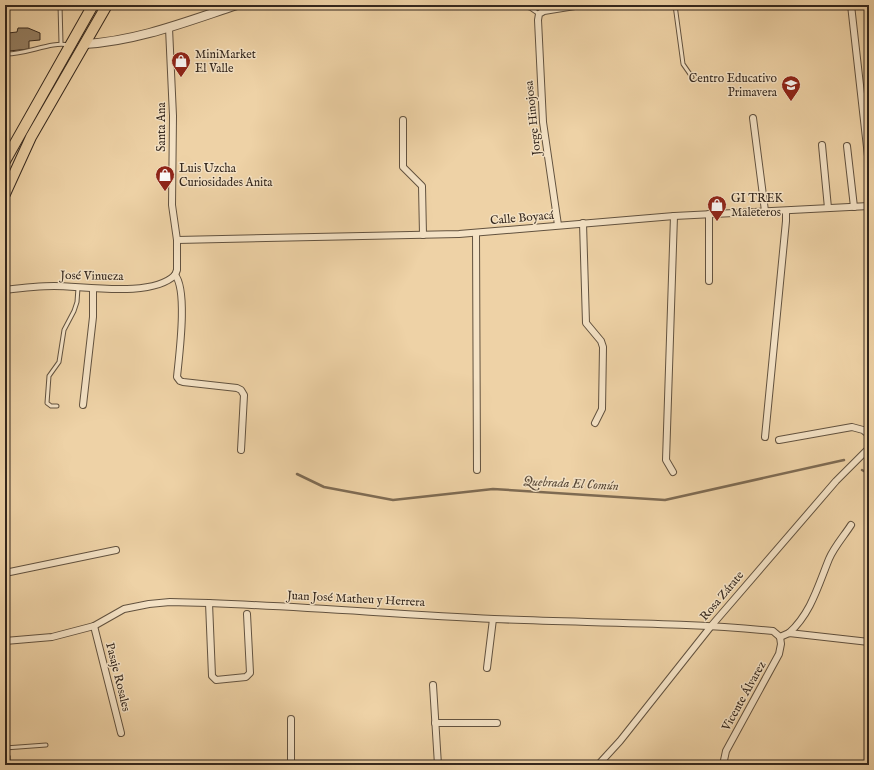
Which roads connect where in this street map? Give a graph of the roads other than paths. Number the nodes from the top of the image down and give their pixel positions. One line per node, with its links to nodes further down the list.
1 (60, 5): 13 (lane)
2 (93, 5): 13 (main road)
3 (106, 5): 14 (main road)
4 (237, 5): 12 (street)
5 (504, 5): 10 (lane)
6 (520, 5): 11 (lane)
7 (581, 5): 11 (street)
8 (675, 5): 16 (lane)
9 (851, 5): 22 (street)
10 (479, 6)
11 (542, 13): 32 (street, Jorge Hinojosa)
12 (169, 28): 14 (street); 35 (street, Santa Ana)
13 (65, 44): 15 (lane); 21 (main road)
14 (85, 44): 23 (main road)
15 (5, 54)
16 (692, 77)
17 (753, 118): 27 (street)
18 (403, 120): 34 (street)
19 (822, 145): 26 (street)
20 (847, 146): 25 (street)
21 (5, 161)
22 (869, 165)
23 (5, 194)
24 (869, 206): 25 (street, Calle Boyacá)
25 (854, 207): 26 (street, Calle Boyacá)
26 (828, 208): 28 (street, Calle Boyacá)
27 (765, 211): 28 (street, Calle Boyacá); 29 (street, Calle Boyacá)
28 (786, 211): 45 (street)
29 (709, 214): 30 (street, Calle Boyacá); 37 (street)
30 (674, 216): 31 (street, Calle Boyacá); 50 (street)
31 (583, 223): 32 (street, Calle Boyacá); 43 (street)
32 (558, 226): 33 (street, Calle Boyacá)
33 (476, 233): 34 (street, Calle Boyacá); 49 (street)
34 (423, 235): 35 (street, Calle Boyacá)
35 (176, 240): 36 (street, Santa Ana)
36 (175, 275): 39 (street, José Vinueza); 48 (street)
37 (709, 282)
38 (78, 288): 39 (street, José Vinueza); 40 (street, José Vinueza); 42 (lane)
39 (93, 289): 41 (street)
40 (5, 290)
41 (83, 405)
42 (57, 406)
43 (595, 423)
44 (869, 435): 46 (street)
45 (765, 437)
46 (779, 440)
47 (869, 448): 57 (street, Rosa Zárate)
48 (241, 450)
49 (477, 470)
50 (673, 472)
51 (851, 525): 59 (street)
52 (116, 550): 53 (street)
53 (5, 573)
54 (209, 603): 55 (street); 56 (street, Juan José Matheu y Herrera); 58 (street, Juan José Matheu y Herrera)
55 (247, 614)
56 (493, 619): 57 (street, Juan José Matheu y Herrera); 63 (street)
57 (712, 625): 60 (street); 73 (street, Rosa Zárate)
58 (94, 626): 61 (street, Juan José Matheu y Herrera); 68 (street, Pasaje Rosales)
59 (790, 633): 60 (street); 62 (street)
60 (780, 637): 74 (street, Vicente Álvarez)
61 (5, 641)
62 (869, 642)
63 (487, 668)
64 (434, 685): 67 (street)
65 (291, 718): 71 (street)
66 (497, 723): 67 (street)
67 (435, 724): 72 (street)
68 (121, 733)
69 (46, 745): 70 (lane)
70 (5, 748)
71 (291, 765)
72 (438, 765)
73 (598, 765)
74 (723, 765)

